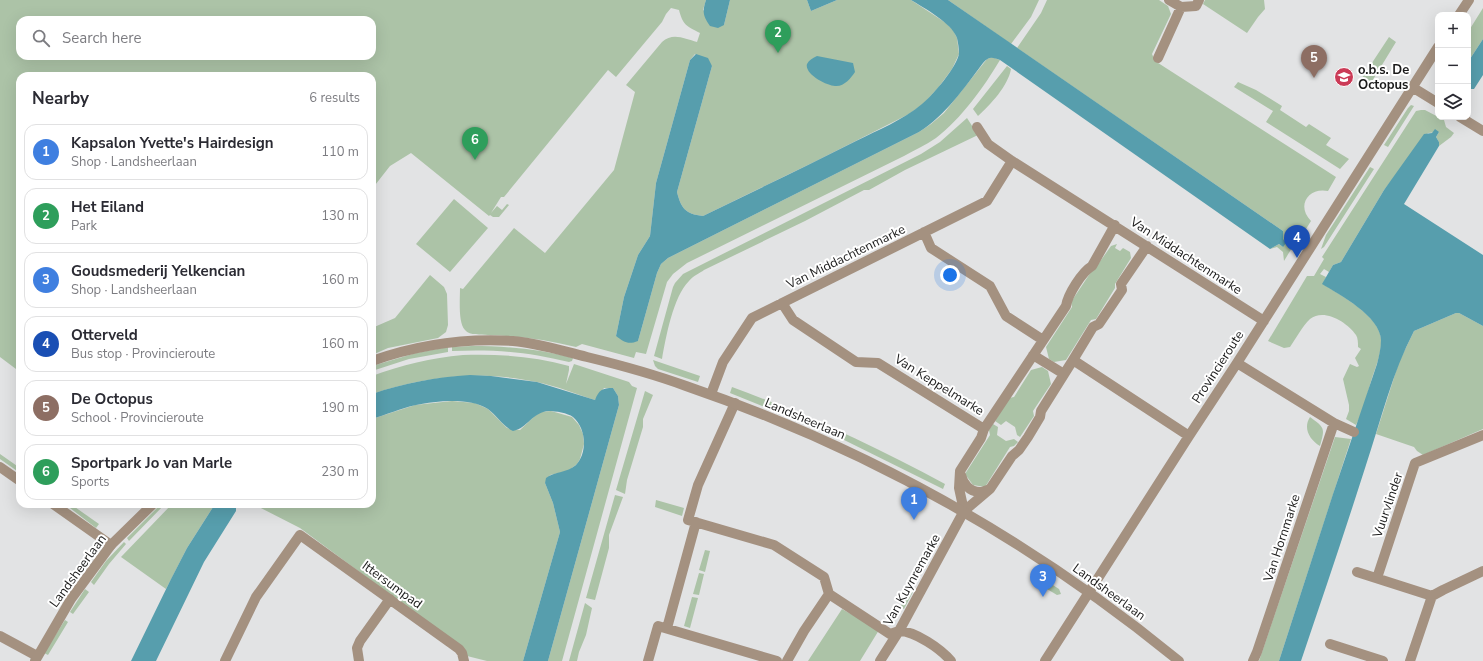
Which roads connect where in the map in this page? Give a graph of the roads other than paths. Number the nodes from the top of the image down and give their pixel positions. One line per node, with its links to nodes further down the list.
1 (1169, 0): 4 (street)
2 (1200, 0): 4 (street)
3 (1468, 0): 5 (street)
4 (1181, 7): 7 (street)
5 (1461, 12)
6 (1437, 48): 8 (street, Provincieroute)
7 (1158, 58)
8 (1412, 87): 9 (street); 18 (street, Provincieroute)
9 (1435, 101)
10 (1465, 120): 12 (street)
11 (977, 127): 13 (street, Van Middachtenmarke)
12 (1483, 132)
13 (1012, 161): 14 (street, Van Middachtenmarke); 15 (street, Van Middachtenmarke)
14 (1115, 225): 16 (street, Van Middachtenmarke); 19 (street, Van Keppelmarke)
15 (924, 232): 17 (street, Van Middachtenmarke); 19 (street)
16 (1147, 246): 18 (street, Van Middachtenmarke); 22 (street)
17 (782, 302): 25 (street, Van Middachtenmarke); 28 (street, Van Keppelmarke)
18 (1264, 321): 23 (street, Provincieroute)
19 (1042, 340): 20 (street, Van Keppelmarke)
20 (1033, 355): 24 (street); 28 (street, Van Keppelmarke)
21 (376, 360): 25 (street, Landsheerlaan)
22 (1073, 360): 24 (street); 31 (street)
23 (1237, 363): 27 (street); 31 (street, Provincieroute)
24 (1064, 374): 35 (street)
25 (711, 394): 26 (street, Landsheerlaan)
26 (735, 403): 38 (street, Landsheerlaan); 39 (street)
27 (1334, 423): 29 (street); 63 (street, Van Hornmarke)
28 (984, 429): 33 (street, Van Keppelmarke)
29 (1354, 432)
30 (1483, 435): 43 (street, Vuurvlinder)
31 (1189, 436): 44 (street, Provincieroute)
32 (0, 466): 34 (street)
33 (960, 471): 35 (street); 38 (street)
34 (16, 478)
35 (990, 489): 38 (street)
36 (59, 508): 40 (street)
37 (149, 508): 40 (street, Landsheerlaan)
38 (964, 511): 44 (street, Landsheerlaan); 49 (street, Van Kuynremarke)
39 (696, 522): 45 (street); 48 (street)
40 (111, 545): 52 (street, Landsheerlaan)
41 (1483, 571): 46 (street)
42 (1357, 572): 43 (street)
43 (1377, 578): 46 (street)
44 (1090, 592): 61 (street, Provincieroute); 62 (street, Landsheerlaan)
45 (829, 594): 49 (street); 58 (street)
46 (1432, 596): 65 (street)
47 (390, 599): 53 (street, Ittersumpad); 54 (street, Ittersumpad); 55 (street)
48 (667, 628): 56 (street); 57 (street)
49 (899, 631): 59 (street, Van Kuynremarke); 60 (street)
50 (0, 636): 52 (street)
51 (1330, 644): 64 (street)
52 (36, 659)
53 (464, 660)
54 (225, 661)
55 (359, 661)
56 (648, 661)
57 (776, 661)
58 (786, 661)
59 (880, 661)
60 (951, 661)
61 (1045, 661)
62 (1179, 661)
63 (1253, 661)
64 (1383, 661)
65 (1410, 661)

